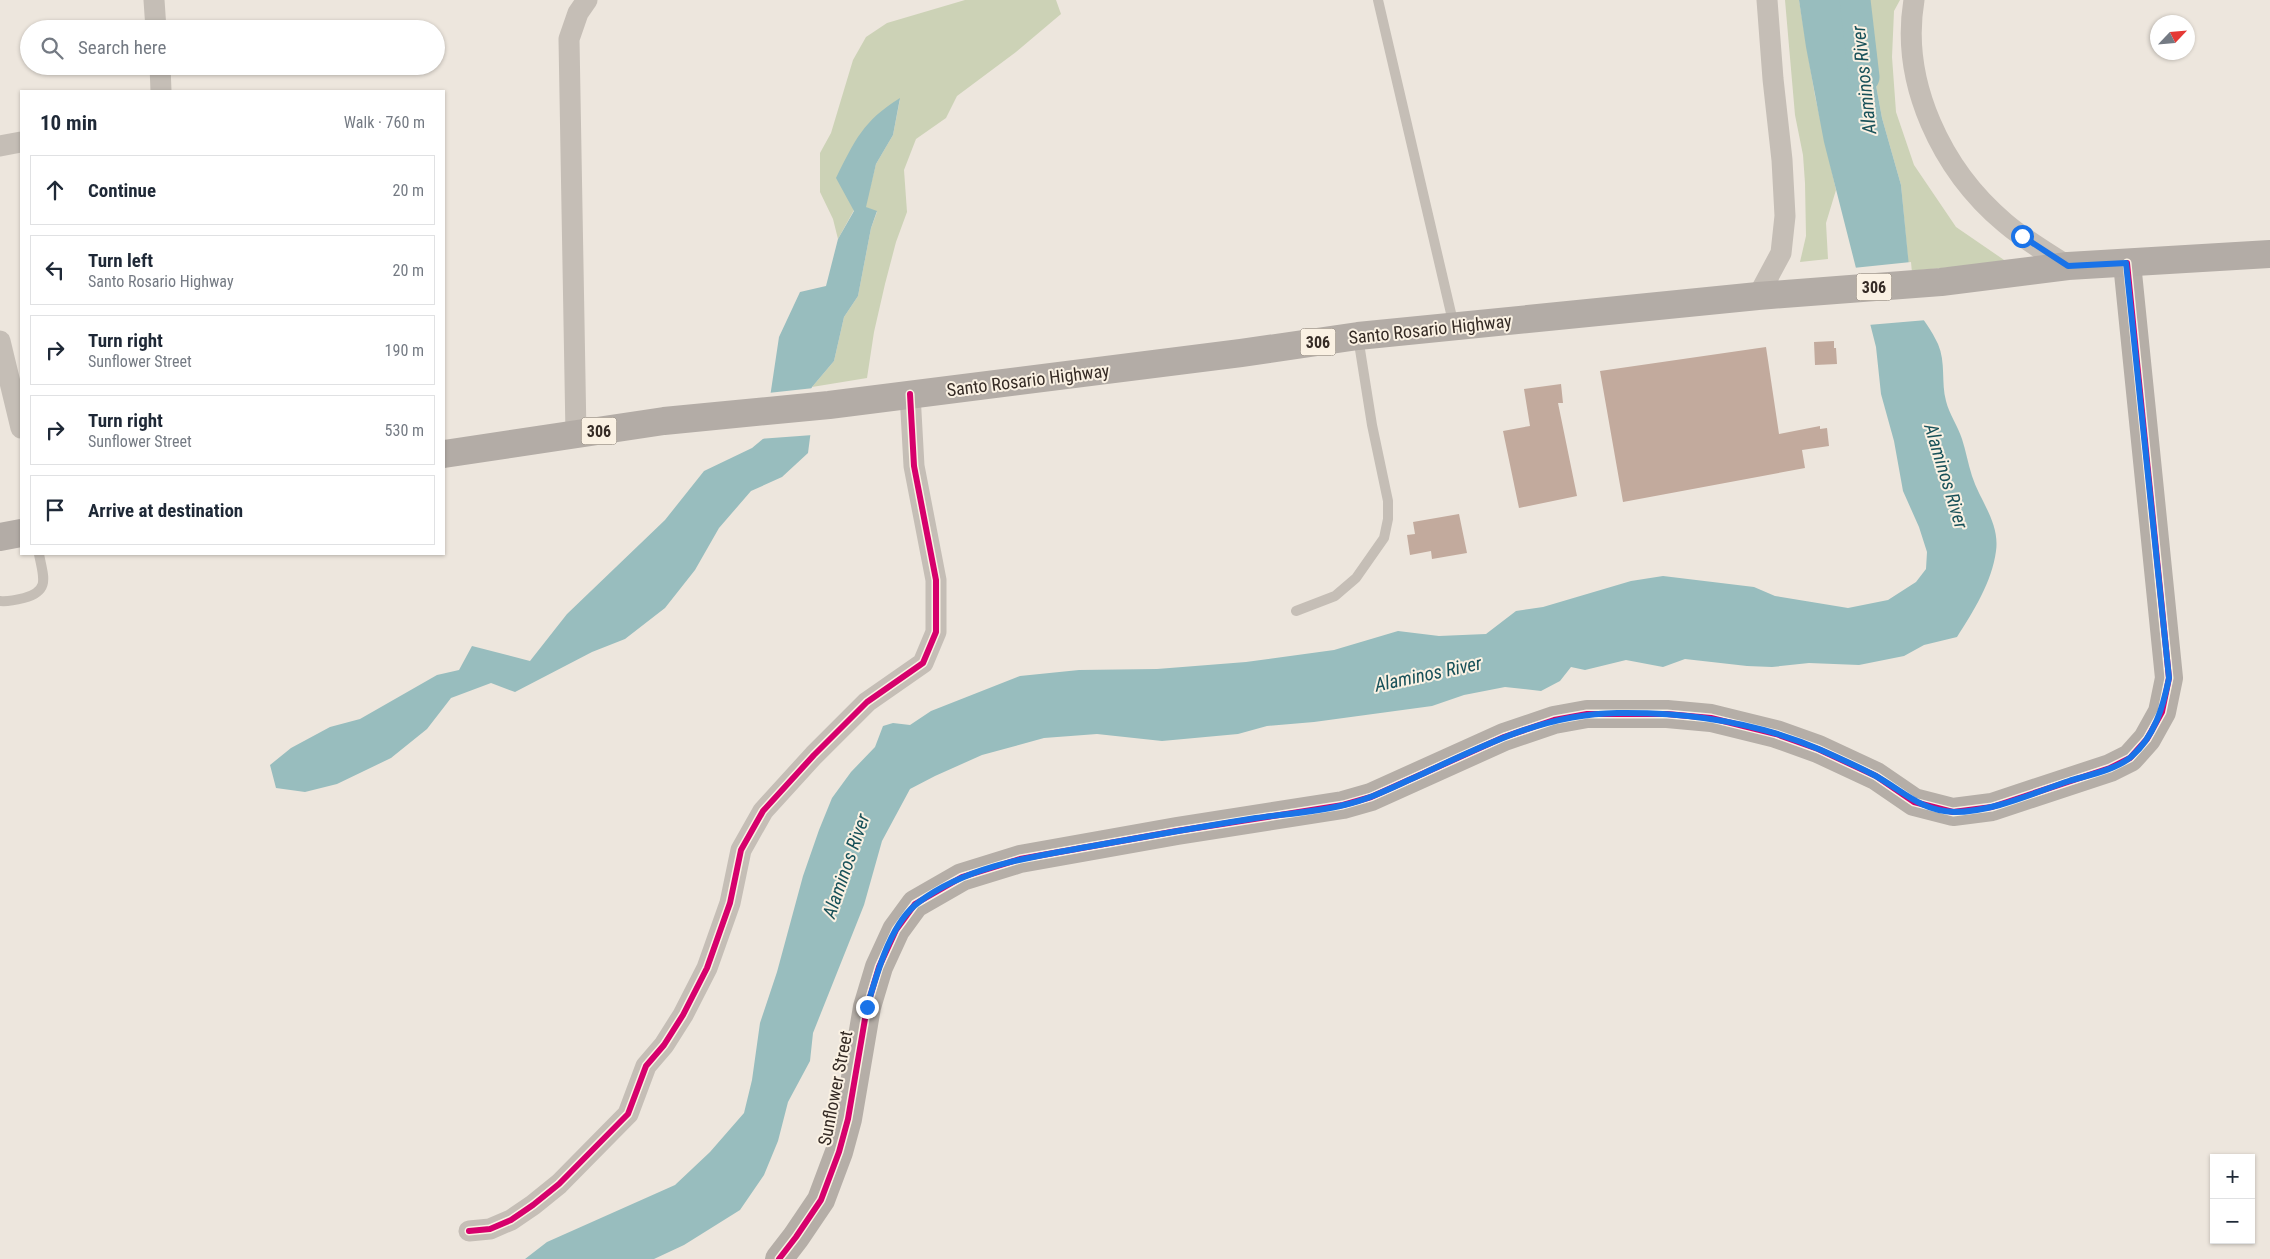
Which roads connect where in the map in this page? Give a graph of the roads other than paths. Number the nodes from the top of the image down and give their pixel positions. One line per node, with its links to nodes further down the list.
1 (154, 0): 6 (street)
2 (587, 0): 20 (street)
3 (1378, 0): 15 (lane)
4 (1767, 0): 14 (street)
5 (1914, 0): 13 (street)
6 (155, 20)
7 (160, 75): 8 (street)
8 (161, 90)
9 (20, 142): 10 (street)
10 (0, 146)
11 (2270, 254): 12 (main road, Santo Rosario Highway / 306)
12 (2126, 263): 13 (main road, Santo Rosario Highway / 306); 28 (street, Sunflower Street)
13 (2068, 266): 14 (main road, Santo Rosario Highway / 306)
14 (1758, 296): 15 (main road, Santo Rosario Highway / 306)
15 (1454, 326): 16 (main road, Santo Rosario Highway / 306)
16 (1358, 336): 18 (main road, Santo Rosario Highway / 306); 26 (lane)
17 (0, 340): 19 (street)
18 (910, 394): 20 (main road, Santo Rosario Highway / 306); 27 (street)
19 (20, 424)
20 (576, 435): 21 (main road, Santo Rosario Highway / 306)
21 (445, 454)
22 (20, 532): 23 (main road)
23 (0, 536)
24 (39, 555): 25 (lane)
25 (0, 601)
26 (1296, 611)
27 (469, 1231)
28 (779, 1259)

